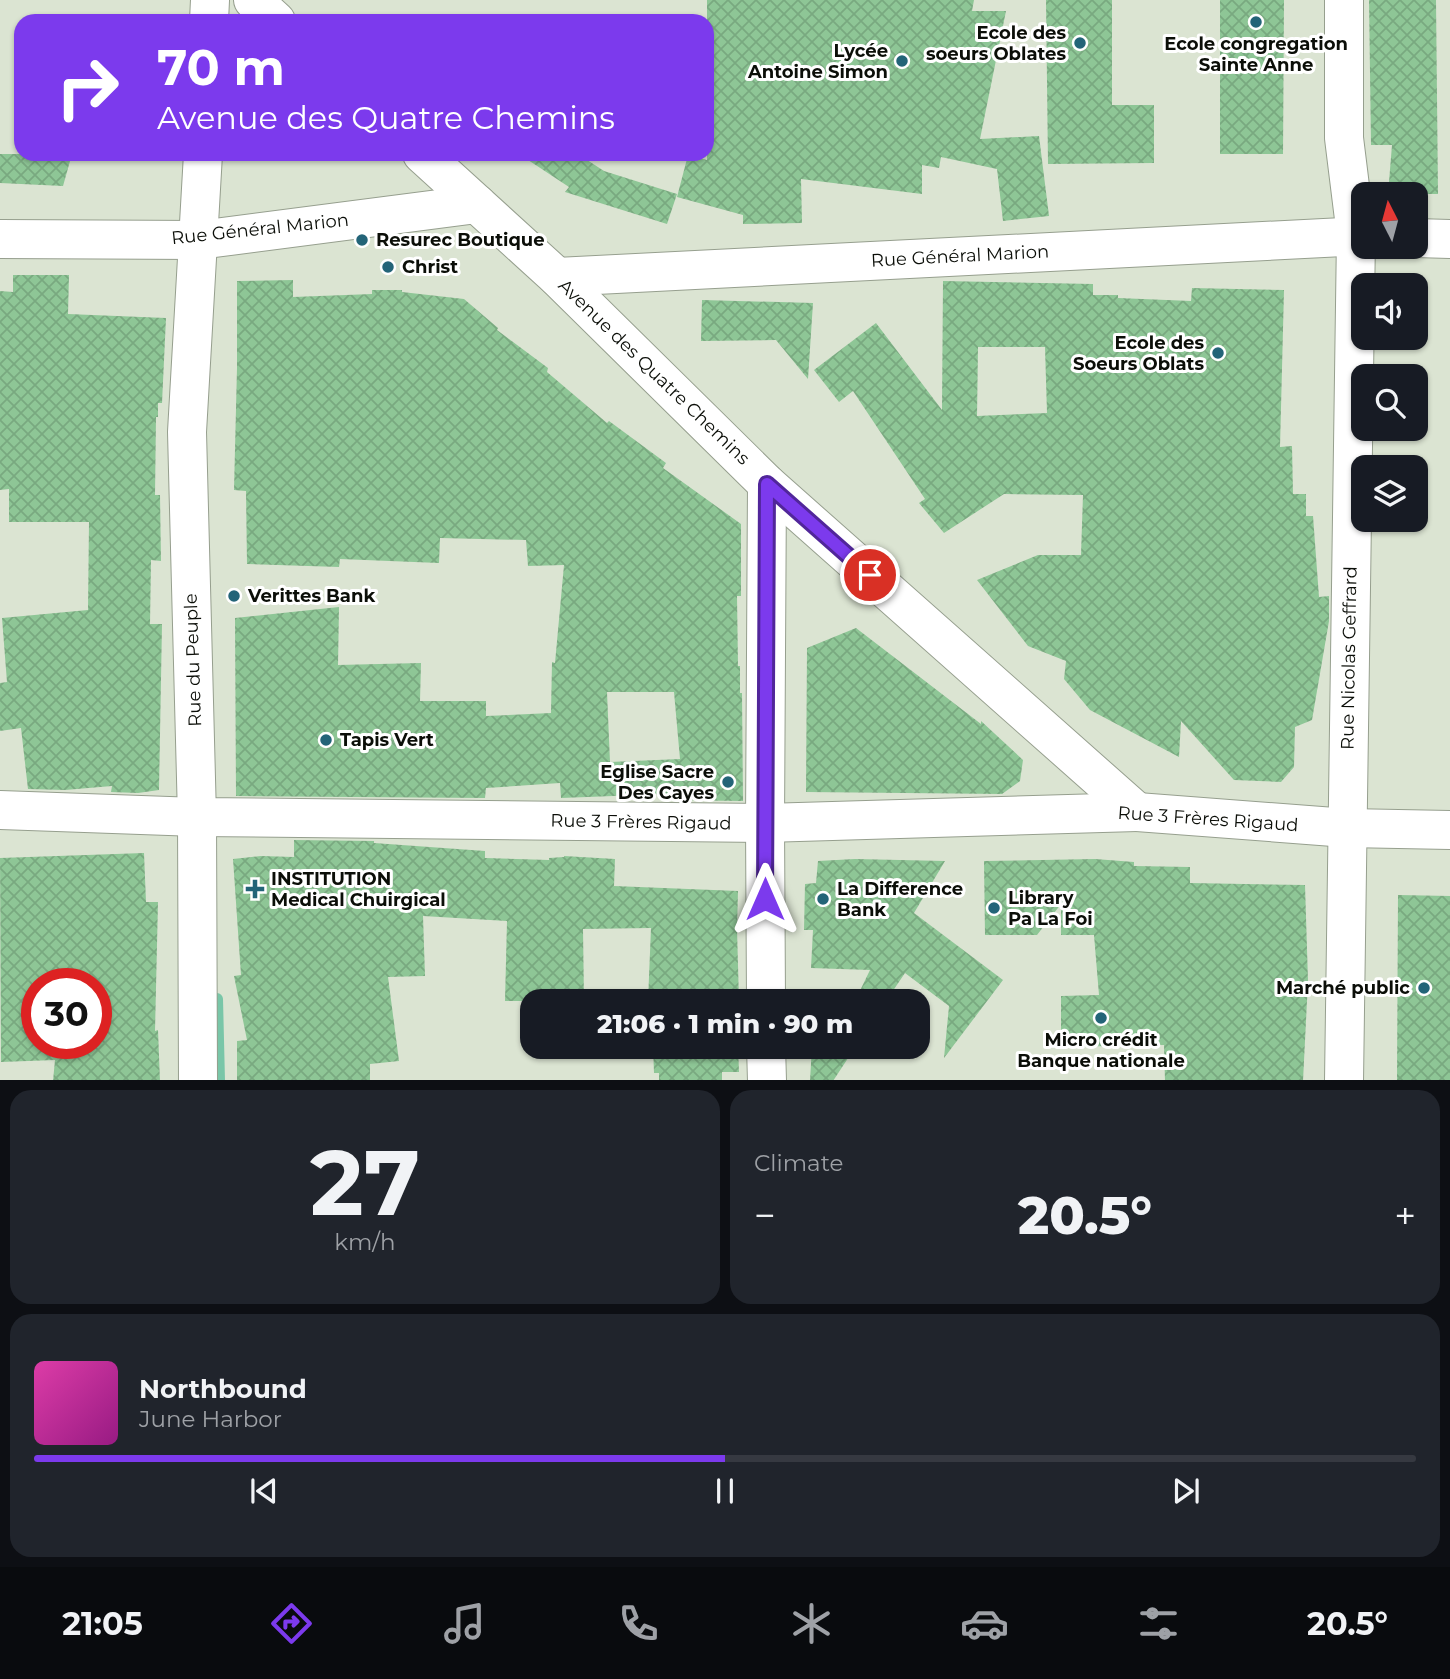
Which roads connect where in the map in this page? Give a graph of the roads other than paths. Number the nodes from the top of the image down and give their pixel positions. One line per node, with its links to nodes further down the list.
1 (253, 0): 3 (street)
2 (1344, 0): 6 (street, Rue Nicolas Geffrard)
3 (268, 14)
4 (203, 161): 12 (street, Rue du Peuple)
5 (430, 161): 7 (street, Avenue des Quatre Chemins)
6 (1351, 182)
7 (477, 204): 12 (street, Rue Général Marion); 14 (street, Avenue des Quatre Chemins)
8 (1351, 236): 14 (street, Rue Général Marion)
9 (1428, 238): 11 (street)
10 (0, 239): 12 (street, Rue Général Marion)
11 (1450, 239)
12 (199, 240): 18 (street, Rue du Peuple)
13 (1359, 259): 20 (street, Rue Nicolas Geffrard)
14 (557, 277): 15 (street, Avenue des Quatre Chemins)
15 (767, 484): 17 (street, Avenue des Quatre Chemins); 19 (street)
16 (0, 810): 18 (street, Rue 3 Frères Rigaud)
17 (1137, 812): 19 (street, Rue 3 Frères Rigaud); 20 (street, Rue 3 Frères Rigaud)
18 (197, 817): 19 (street, Rue 3 Frères Rigaud); 24 (street, Rue du Peuple)
19 (765, 823): 22 (street)
20 (1347, 828): 21 (street, Rue 3 Frères Rigaud); 26 (street, Rue Nicolas Geffrard)
21 (1450, 830)
22 (766, 989)
23 (766, 1059): 25 (street)
24 (198, 1080)
25 (767, 1080)
26 (1344, 1080)

